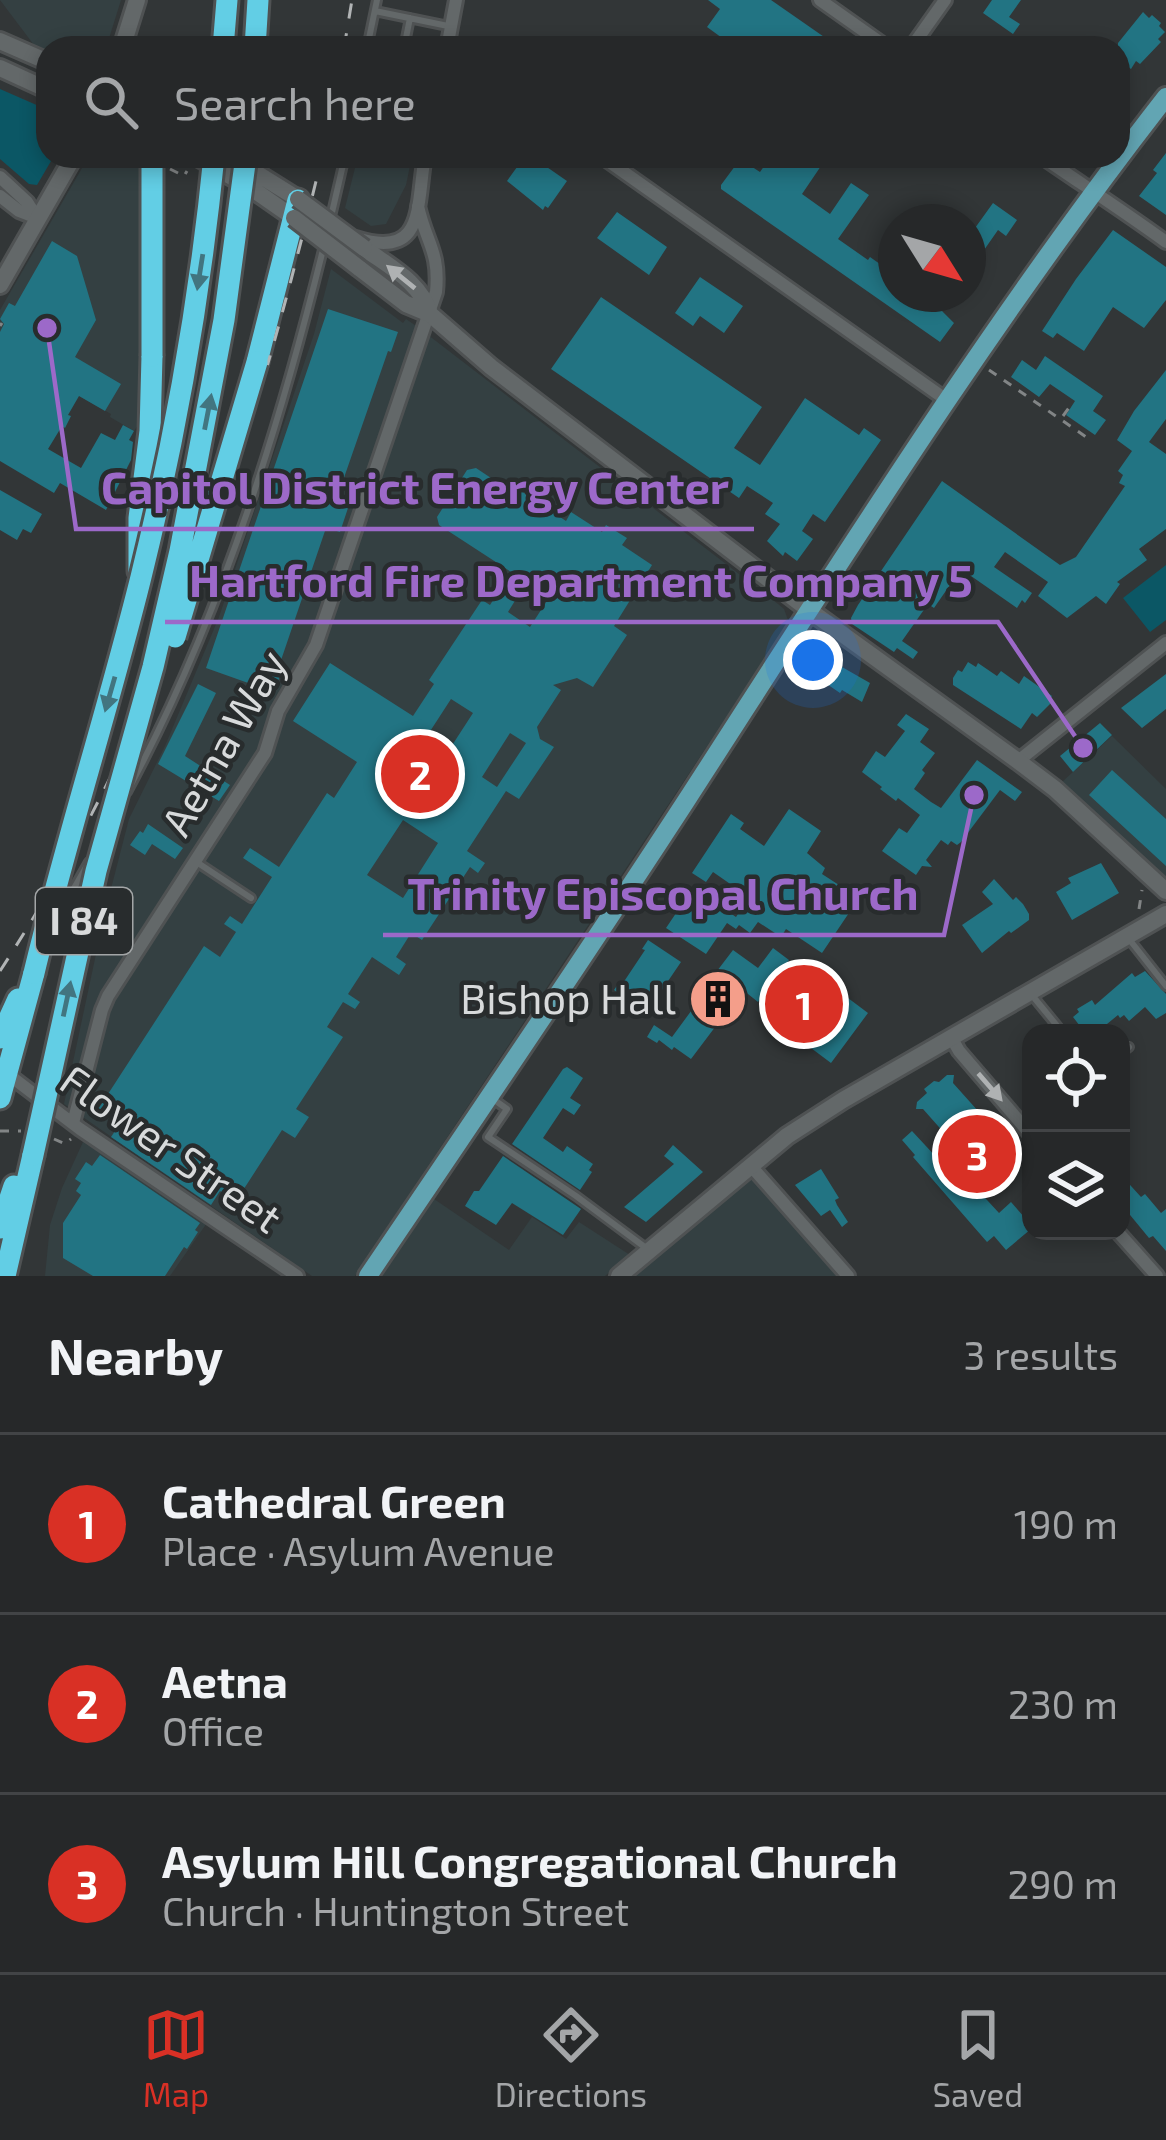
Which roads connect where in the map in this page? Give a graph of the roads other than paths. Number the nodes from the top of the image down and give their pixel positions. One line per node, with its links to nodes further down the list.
1 (137, 0): 11 (main road)
2 (226, 0): 12 (highway)
3 (258, 0): 13 (highway)
4 (376, 0): 8 (lane)
5 (456, 0): 10 (street)
6 (820, 0): 17 (street)
7 (945, 0): 18 (street)
8 (375, 11): 9 (lane); 14 (lane)
9 (410, 18): 10 (lane); 15 (lane)
10 (451, 27): 16 (street)
11 (126, 36)
12 (224, 36)
13 (256, 36)
14 (370, 36)
15 (406, 36)
16 (449, 36)
17 (871, 36)
18 (920, 36)
19 (0, 41): 20 (main road)
20 (36, 57)
21 (0, 68): 22 (main road)
22 (36, 84)
23 (1166, 97): 24 (main road)
24 (1130, 143)
25 (67, 168): 41 (main road)
26 (161, 168): 47 (highway, bridge)
27 (202, 168): 40 (main road, bridge)
28 (212, 168): 47 (highway, I 84, one-way to 47, bridge)
29 (244, 168): 40 (main road)
30 (245, 168): 50 (highway, I 84, one-way to 30, bridge)
31 (342, 168): 57 (lane)
32 (423, 168): 39 (street)
33 (618, 168): 46 (street)
34 (1059, 168): 37 (street)
35 (1111, 168): 37 (main road)
36 (0, 177): 41 (street)
37 (1093, 191): 43 (street); 46 (main road)
38 (0, 196): 41 (street)
39 (418, 206): 42 (street); 45 (street, Aetna Way)
40 (296, 208): 42 (main road, bridge); 45 (main road, bridge); 50 (highway, bridge)
41 (38, 219): 44 (main road)
42 (359, 241): 45 (main road, one-way to 42)
43 (1166, 242)
44 (0, 285)
45 (430, 314): 48 (main road); 52 (street, Aetna Way)
46 (948, 400): 48 (main road)
47 (140, 581): 57 (highway, I 84, one-way to 57, bridge)
48 (809, 610): 51 (main road); 66 (main road)
49 (1166, 643): 51 (street)
50 (147, 690): 71 (highway, I 84, one-way to 50, bridge)
51 (1018, 760): 53 (main road)
52 (195, 862): 54 (lane); 67 (street, Aetna Way)
53 (1166, 891)
54 (251, 898)
55 (1166, 914): 56 (main road)
56 (1126, 936): 58 (lane); 59 (main road)
57 (26, 978): 60 (lane); 63 (highway); 65 (highway, I 84)
58 (1166, 986)
59 (1029, 991): 61 (lane); 62 (main road)
60 (0, 1017)
61 (1056, 1024)
62 (951, 1037): 69 (street, one-way to 69); 72 (main road)
63 (0, 1038)
64 (9, 1076): 67 (street, Flower Street)
65 (0, 1097)
66 (489, 1097): 68 (main road); 70 (lane)
67 (73, 1123): 77 (street, Flower Street)
68 (470, 1124): 70 (lane); 78 (main road)
69 (1028, 1132)
70 (488, 1137): 75 (lane)
71 (33, 1155): 73 (highway); 76 (highway, I 84)
72 (751, 1166): 75 (main road); 80 (street)
73 (0, 1228)
74 (1125, 1240): 81 (street)
75 (648, 1251): 79 (main road)
76 (5, 1276)
77 (297, 1276)
78 (368, 1276)
79 (619, 1276)
80 (848, 1276)
81 (1156, 1276)

